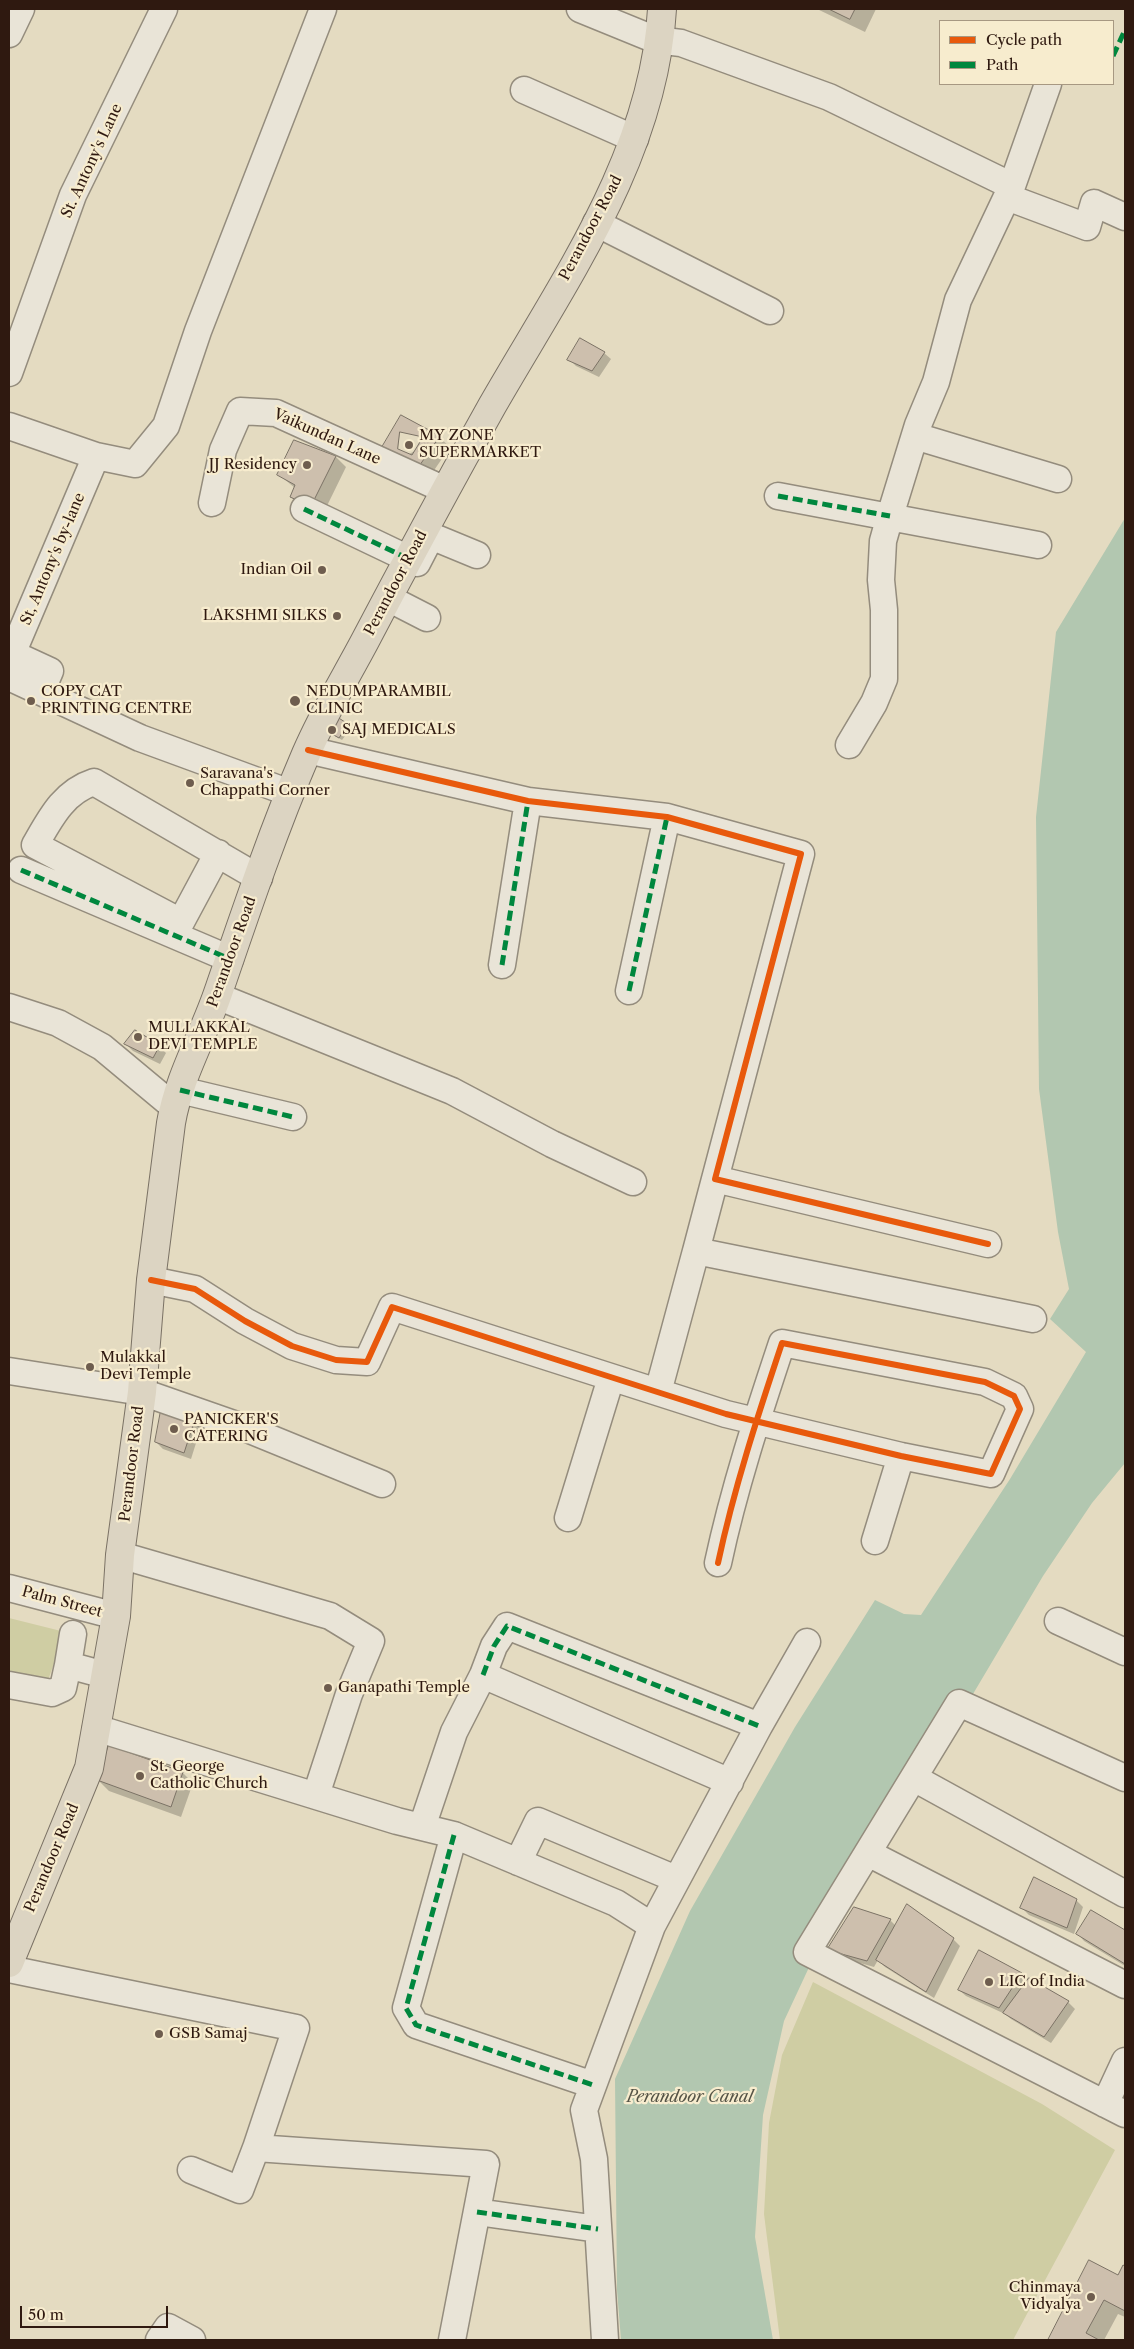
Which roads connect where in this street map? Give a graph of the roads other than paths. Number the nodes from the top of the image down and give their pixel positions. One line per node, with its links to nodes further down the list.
1 (21, 9): 6 (street)
2 (164, 9): 15 (street, St. Antony's Lane)
3 (323, 9): 18 (street)
4 (580, 9): 7 (street)
5 (662, 9): 7 (main road, Perandoor Road)
6 (9, 34)
7 (660, 42): 10 (main road, Perandoor Road); 11 (street)
8 (1048, 85): 11 (street)
9 (524, 90): 10 (street)
10 (635, 138): 13 (main road, Perandoor Road)
11 (1009, 192): 12 (street); 17 (street)
12 (1125, 217)
13 (596, 223): 14 (street); 20 (main road, Perandoor Road)
14 (770, 311)
15 (9, 373)
16 (9, 426): 18 (street)
17 (915, 436): 19 (street); 24 (street)
18 (96, 456): 30 (street, St, Antony's by-lane)
19 (1058, 479)
20 (445, 490): 22 (street, Vaikundan Lane); 27 (main road, Perandoor Road)
21 (778, 496): 24 (street)
22 (212, 503)
23 (304, 509): 27 (street)
24 (890, 516): 25 (street); 31 (street)
25 (1038, 545)
26 (477, 555): 27 (street)
27 (409, 559): 28 (main road, Perandoor Road)
28 (388, 598): 29 (street); 32 (main road, Perandoor Road)
29 (426, 618)
30 (14, 666): 33 (street)
31 (849, 745)
32 (308, 750): 33 (main road, Perandoor Road); 34 (street)
33 (290, 793): 38 (main road, Perandoor Road)
34 (528, 801): 35 (street); 40 (street)
35 (667, 818): 41 (street); 46 (street)
36 (218, 853): 36 (street); 38 (street)
37 (21, 870): 39 (street)
38 (258, 878): 39 (main road, Perandoor Road)
39 (230, 959): 42 (main road, Perandoor Road)
40 (502, 965)
41 (629, 991)
42 (217, 996): 44 (main road, Perandoor Road); 47 (street)
43 (9, 1007): 44 (street)
44 (177, 1098): 45 (street); 50 (main road, Perandoor Road)
45 (293, 1118)
46 (715, 1179): 48 (street); 49 (street)
47 (633, 1182)
48 (988, 1244)
49 (696, 1250): 51 (street); 55 (street)
50 (151, 1280): 53 (street); 54 (main road, Perandoor Road)
51 (1033, 1319)
52 (9, 1371): 54 (street)
53 (611, 1378): 55 (street); 59 (street)
54 (142, 1392): 58 (street); 61 (main road, Perandoor Road)
55 (658, 1392): 56 (street)
56 (756, 1420): 57 (street); 57 (street); 62 (street)
57 (901, 1456): 60 (street)
58 (382, 1484)
59 (568, 1518)
60 (875, 1541)
61 (120, 1555): 64 (main road, Perandoor Road); 78 (street)
62 (718, 1563)
63 (9, 1588): 64 (street, Palm Street)
64 (116, 1616): 70 (main road, Perandoor Road)
65 (1058, 1621): 68 (street)
66 (73, 1634): 69 (street)
67 (807, 1642): 73 (street)
68 (1125, 1652)
69 (68, 1665): 70 (street); 72 (street)
70 (105, 1675): 74 (main road, Perandoor Road)
71 (483, 1675): 73 (street); 77 (street); 79 (street)
72 (9, 1685)
73 (759, 1726): 77 (street)
74 (96, 1728): 78 (street); 86 (main road, Perandoor Road)
75 (914, 1778): 76 (street); 81 (street); 84 (street)
76 (1125, 1778)
77 (730, 1782): 83 (street)
78 (316, 1795): 79 (street)
79 (422, 1827): 80 (street)
80 (454, 1835): 82 (street); 90 (street)
81 (868, 1853): 88 (street); 91 (street)
82 (518, 1862): 83 (street); 85 (street)
83 (676, 1879): 85 (street)
84 (1125, 1894)
85 (652, 1926): 90 (street)
86 (9, 1963)
87 (9, 1969): 92 (street)
88 (1125, 1985)
89 (1125, 2061): 91 (street)
90 (593, 2085): 95 (street)
91 (1115, 2109)
92 (256, 2148): 93 (street); 94 (street)
93 (191, 2170)
94 (477, 2212): 95 (street); 98 (street)
95 (598, 2229): 99 (street)
96 (159, 2340): 97 (street)
97 (192, 2340)
98 (452, 2340)
99 (605, 2340)

